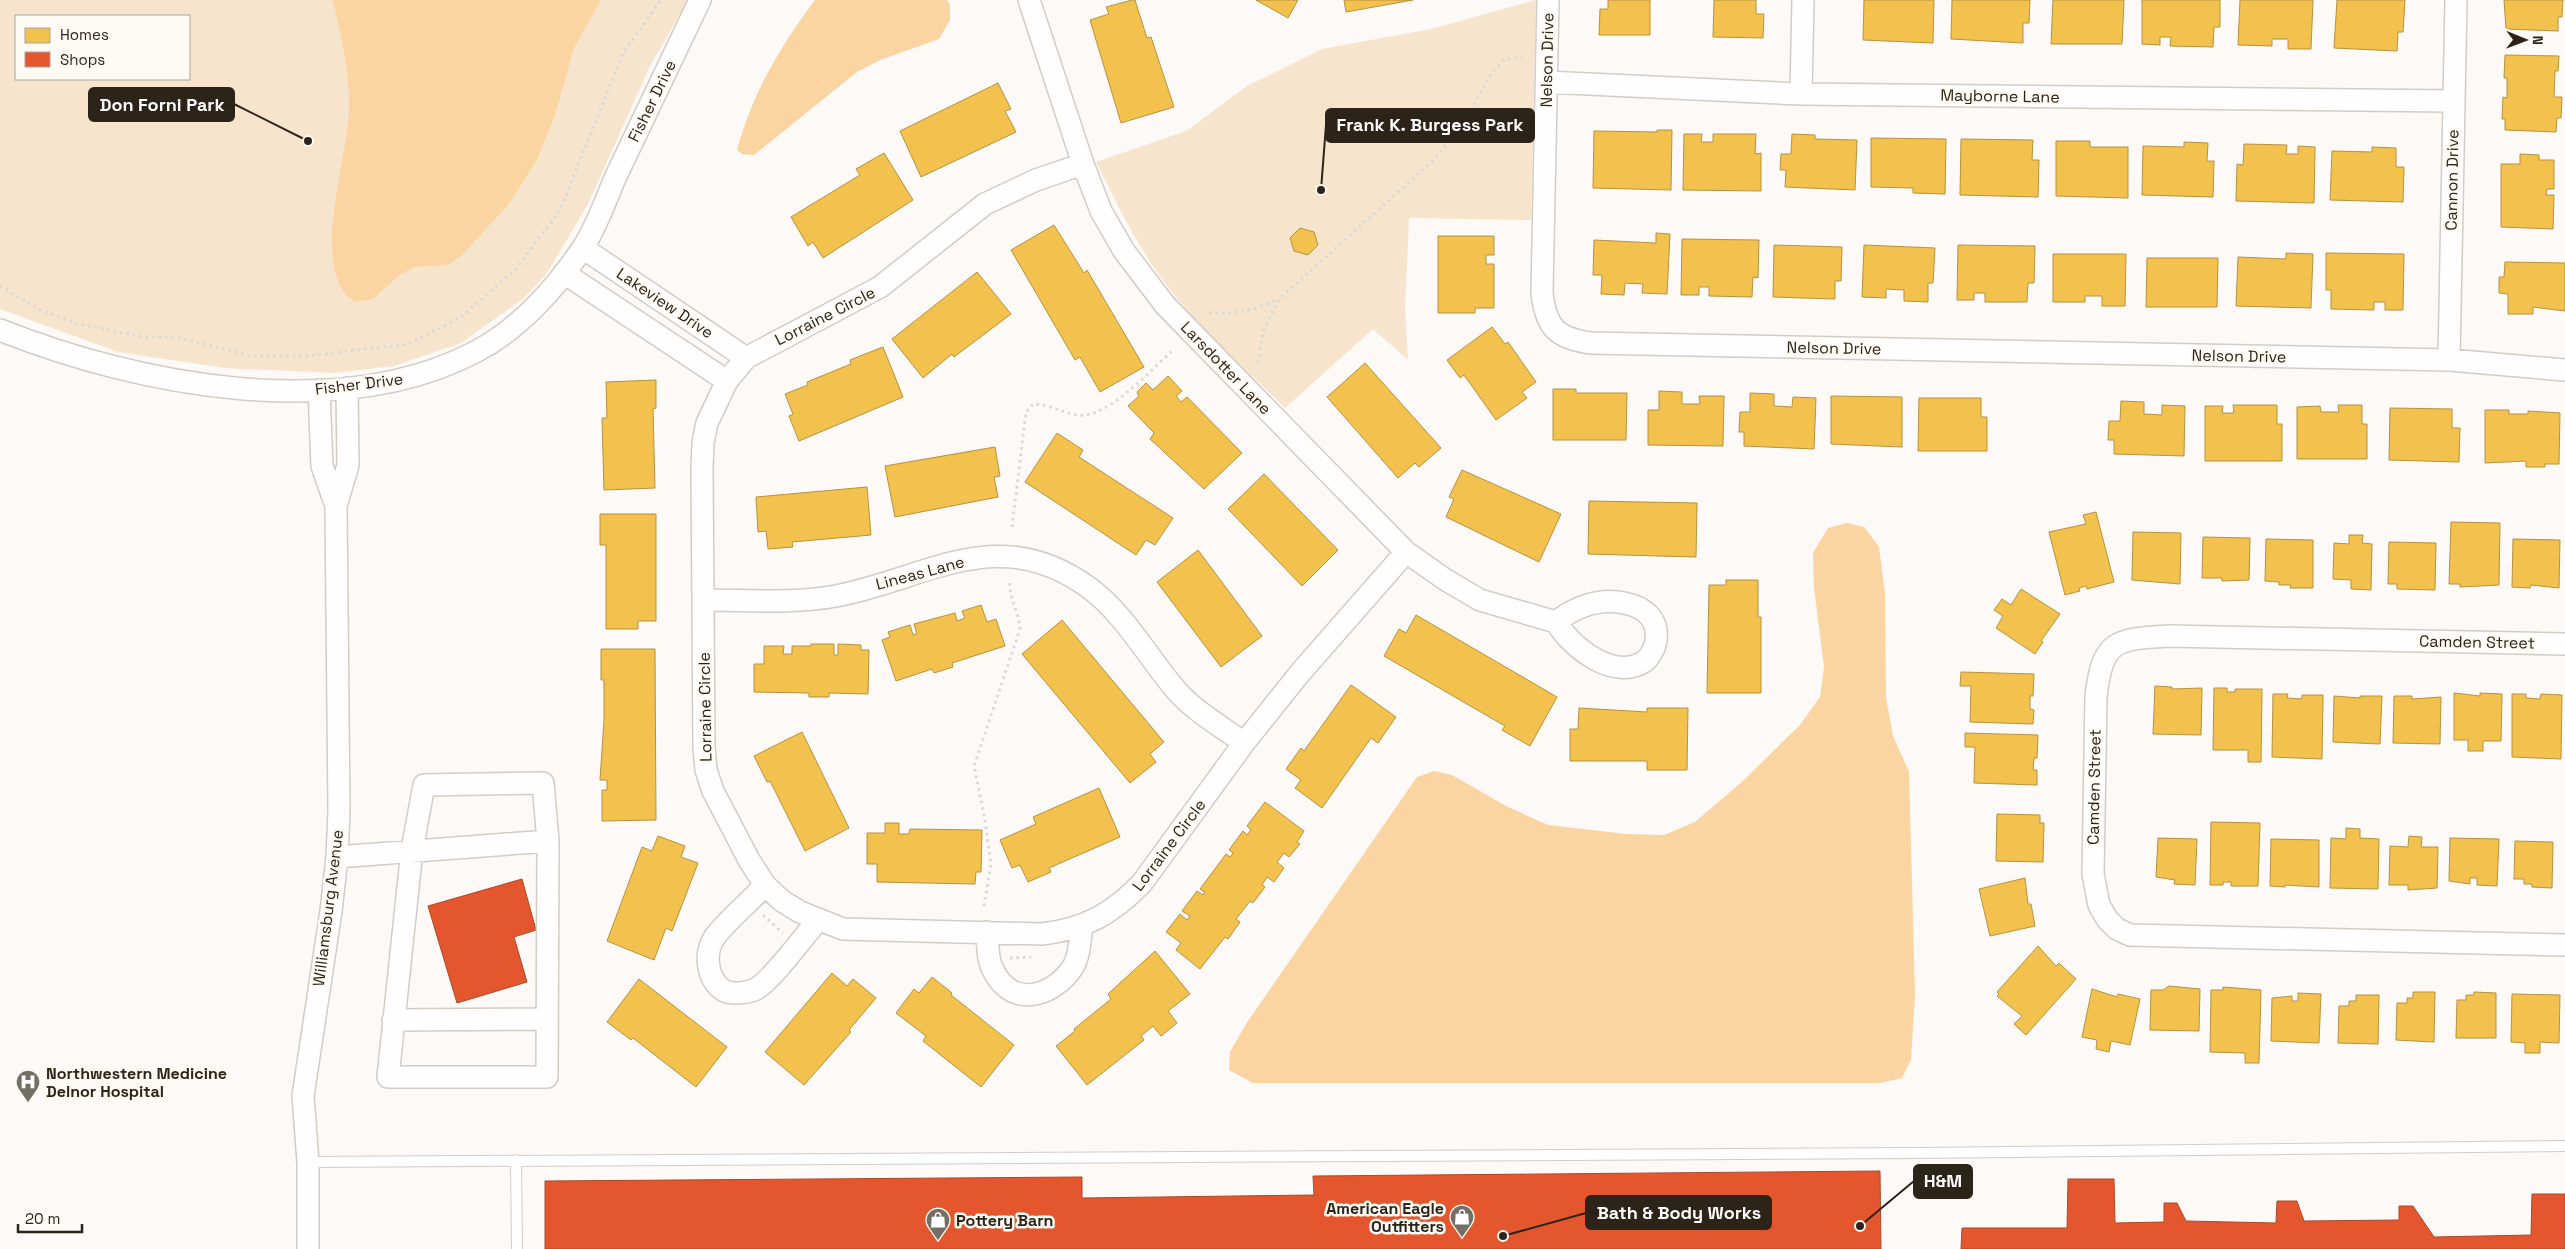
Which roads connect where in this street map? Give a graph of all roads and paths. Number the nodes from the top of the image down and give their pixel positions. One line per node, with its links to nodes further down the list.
1 (661, 0): 14 (path)
2 (700, 0): 12 (street, Fisher Drive)
3 (1029, 0): 11 (street, Larsdotter Lane)
4 (1548, 0): 8 (street, Nelson Drive)
5 (1803, 0): 9 (street)
6 (2456, 0): 10 (street, Cannon Drive)
7 (1522, 57): 15 (path)
8 (1546, 82): 9 (street, Mayborne Lane); 20 (street, Nelson Drive)
9 (1801, 94): 10 (street, Mayborne Lane)
10 (2454, 101): 20 (street, Cannon Drive)
11 (1083, 164): 19 (street, Lorraine Circle); 28 (street, Larsdotter Lane)
12 (583, 248): 13 (street, Fisher Drive); 19 (street, Lakeview Drive)
13 (564, 273): 23 (street, Lakeview Drive); 24 (street, Fisher Drive)
14 (0, 286)
15 (1279, 299): 16 (path); 21 (path)
16 (1209, 313)
17 (0, 330): 25 (street, Fisher Drive)
18 (1173, 350): 27 (path)
19 (746, 358): 23 (street, Lorraine Circle)
20 (2449, 360): 22 (street, Nelson Drive)
21 (1258, 363)
22 (2565, 370)
23 (727, 381): 30 (street, Lorraine Circle)
24 (347, 388): 25 (street, Fisher Drive); 26 (street, Williamsburg Avenue)
25 (319, 390): 26 (street, Williamsburg Avenue)
26 (336, 506): 36 (street, Williamsburg Avenue)
27 (1012, 527)
28 (1406, 552): 31 (street, Larsdotter Lane); 33 (street, Lorraine Circle)
29 (1010, 580): 38 (path)
30 (704, 600): 33 (street, Lineas Lane); 37 (street, Lorraine Circle)
31 (1556, 622)
32 (2565, 644): 44 (street, Camden Street)
33 (1244, 743): 41 (street, Lorraine Circle)
34 (548, 841): 35 (street); 35 (street); 45 (street)
35 (412, 850): 36 (street); 46 (street)
36 (337, 857): 49 (street, Williamsburg Avenue)
37 (765, 885): 40 (street, Lorraine Circle); 40 (street)
38 (984, 906)
39 (758, 911): 43 (path)
40 (818, 920): 42 (street, Lorraine Circle)
41 (1082, 926): 42 (street, Lorraine Circle); 42 (street)
42 (987, 932)
43 (787, 937)
44 (2565, 945)
45 (547, 1019): 46 (street); 46 (street)
46 (393, 1020)
47 (2565, 1146): 48 (lane)
48 (516, 1160): 49 (lane); 51 (lane)
49 (308, 1162): 50 (street, Williamsburg Avenue)
50 (308, 1249)
51 (516, 1249)

